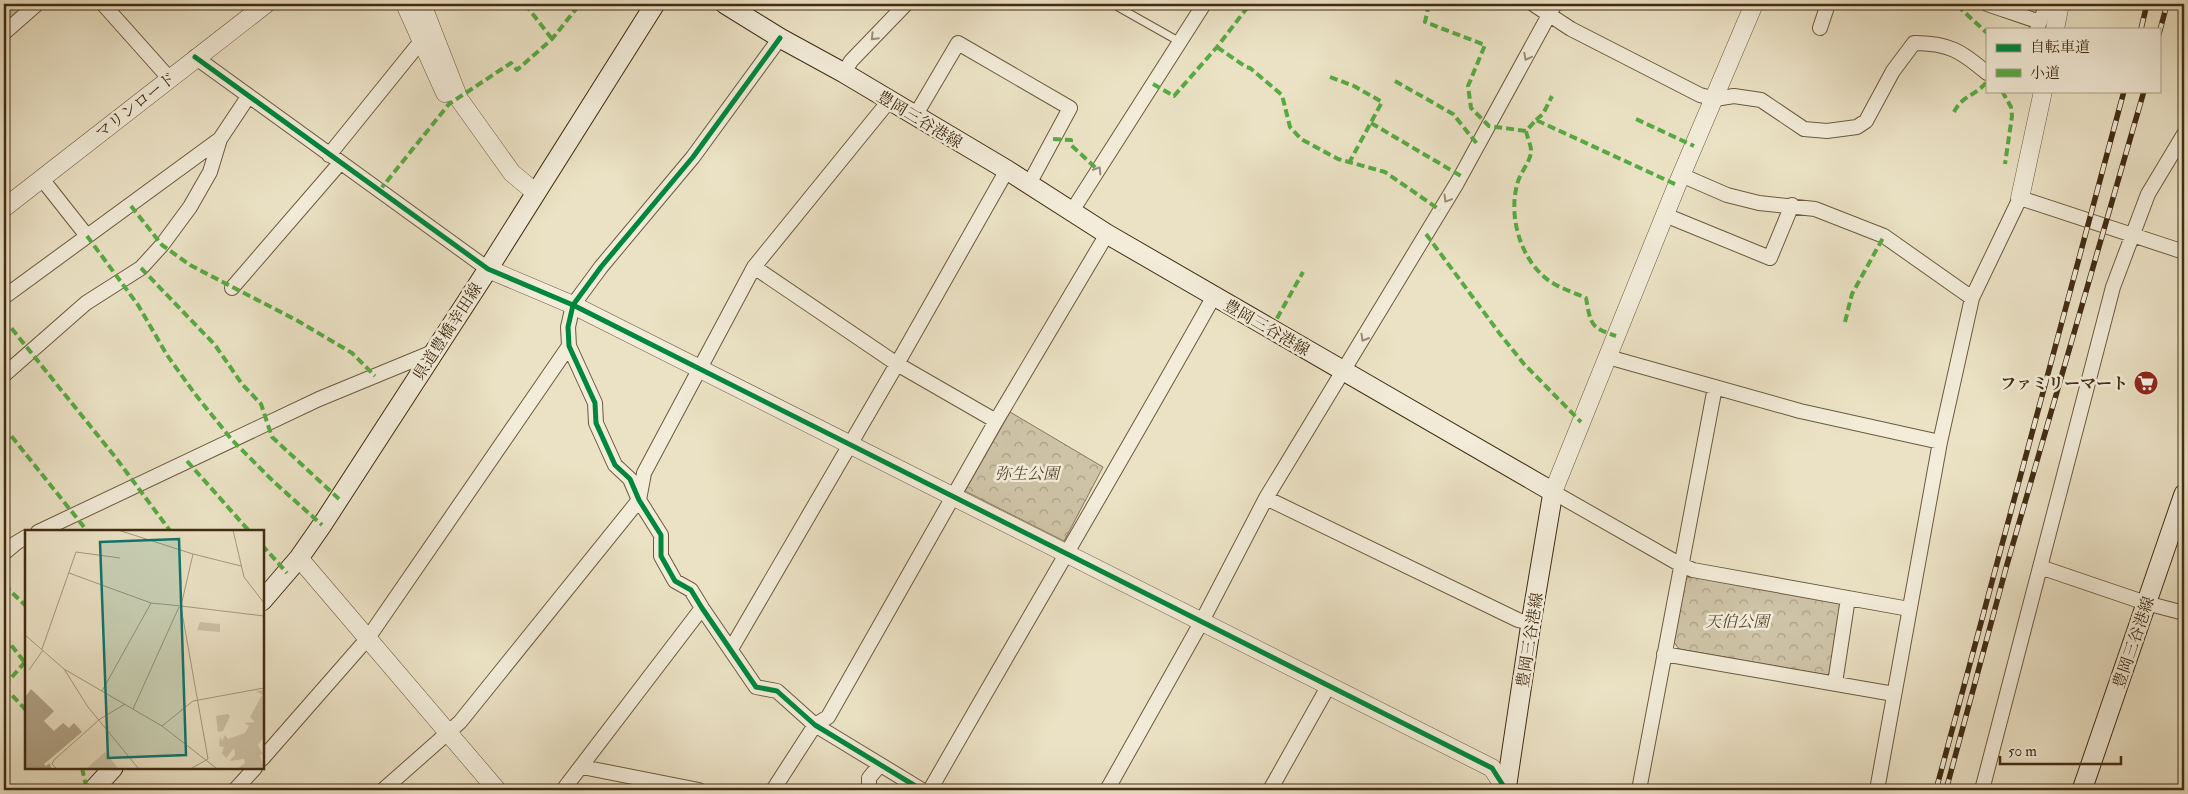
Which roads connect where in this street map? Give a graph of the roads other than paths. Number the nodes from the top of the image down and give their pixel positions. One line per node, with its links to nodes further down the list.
1 (38, 4): 20 (street)
2 (103, 4): 27 (street)
3 (266, 4): 24 (street, マリンロード)
4 (405, 4): 21 (street)
5 (422, 4): 21 (street)
6 (654, 4): 40 (main road, 県道豊橋幸田線)
7 (906, 4): 26 (street, one-way to 26)
8 (1116, 4): 23 (lane)
9 (1204, 4): 23 (street)
10 (1533, 4): 17 (street)
11 (1754, 4): 30 (street)
12 (1828, 4): 19 (street)
13 (1987, 4): 18 (street)
14 (2047, 4): 18 (street)
15 (2060, 4): 18 (street)
16 (737, 7): 22 (main road, 豊岡三谷港線)
17 (1553, 9): 30 (street); 62 (street, one-way to 62)
18 (2044, 26)
19 (1820, 28)
20 (4, 33)
21 (426, 34): 35 (street); 40 (street)
22 (780, 38): 26 (main road, 豊岡三谷港線); 56 (street)
23 (1180, 42): 44 (street, one-way to 23)
24 (195, 58): 27 (street, マリンロード); 29 (street)
25 (1986, 72): 30 (street)
26 (844, 73): 31 (main road, 豊岡三谷港線)
27 (169, 78): 38 (street, マリンロード)
28 (2043, 92): 41 (street)
29 (248, 97): 34 (street); 35 (street)
30 (1715, 100): 37 (street)
31 (889, 101): 32 (main road, 豊岡三谷港線); 50 (street)
32 (915, 116): 36 (main road, 豊岡三谷港線); 39 (street)
33 (2184, 134): 47 (street)
34 (220, 139): 48 (street); 63 (street)
35 (334, 159): 51 (street); 52 (street)
36 (1007, 170): 39 (main road, 豊岡三谷港線); 60 (street)
37 (1681, 175): 42 (street); 45 (street)
38 (42, 179): 43 (street, マリンロード); 48 (street)
39 (1029, 184): 44 (main road, 豊岡三谷港線)
40 (536, 193): 51 (main road, 県道豊橋幸田線)
41 (2020, 198): 47 (street); 55 (street)
42 (1792, 205): 45 (street); 55 (street)
43 (4, 208)
44 (1072, 211): 46 (main road, 豊岡三谷港線)
45 (1665, 215): 59 (street)
46 (1108, 234): 53 (main road, 豊岡三谷港線); 65 (street)
47 (2134, 234): 49 (street); 79 (street)
48 (86, 236): 54 (street)
49 (2184, 252)
50 (754, 267): 60 (street); 61 (street)
51 (488, 270): 56 (street); 58 (main road, 県道豊橋幸田線)
52 (232, 288)
53 (1214, 296): 62 (main road, 豊岡三谷港線); 76 (street)
54 (4, 297)
55 (1972, 298): 66 (street)
56 (573, 305): 57 (street); 61 (street)
57 (569, 346): 72 (street); 88 (street)
58 (433, 352): 73 (street); 77 (main road, 県道豊橋幸田線)
59 (1608, 357): 64 (street); 68 (street)
60 (897, 364): 65 (street); 67 (street)
61 (698, 370): 67 (street); 72 (street)
62 (1344, 372): 68 (main road, 豊岡三谷港線); 71 (street)
63 (4, 375)
64 (1715, 387): 66 (street); 78 (street)
65 (996, 421): 70 (street)
66 (1940, 442): 84 (street)
67 (849, 445): 70 (street); 89 (street)
68 (1553, 492): 78 (street); 87 (main road, 豊岡三谷港線)
69 (2184, 494): 82 (main road, 豊岡三谷港線)
70 (953, 497): 76 (street); 94 (street)
71 (1266, 498): 86 (street); 87 (street)
72 (638, 500): 83 (street); 95 (street)
73 (42, 530)
74 (25, 538): 75 (street)
75 (4, 553)
76 (1066, 553): 86 (street); 110 (street)
77 (299, 558): 81 (main road, 県道豊橋幸田線); 88 (street)
78 (1681, 565): 80 (street); 90 (street)
79 (2040, 567): 82 (street); 116 (street)
80 (1848, 598): 84 (street); 91 (street)
81 (264, 599)
82 (2146, 603): 85 (street); 117 (main road, 豊岡三谷港線)
83 (702, 608): 89 (street); 98 (street)
84 (1909, 609): 93 (street)
85 (2184, 613)
86 (1202, 621): 92 (street); 111 (street)
87 (1531, 623): 113 (main road, 豊岡三谷港線)
88 (368, 638): 95 (street); 96 (street)
89 (731, 649): 94 (street)
90 (1664, 654): 91 (street); 114 (street)
91 (1835, 683): 93 (street)
92 (1329, 685): 112 (street); 113 (street)
93 (1894, 694): 115 (street)
94 (815, 725): 97 (street); 107 (street)
95 (448, 732): 103 (street); 104 (street)
96 (264, 757)
97 (879, 766): 108 (street); 109 (street)
98 (582, 767): 105 (street); 106 (street)
99 (113, 769): 101 (main road)
100 (254, 769): 102 (street)
101 (93, 790)
102 (235, 790)
103 (384, 790)
104 (497, 790)
105 (563, 790)
106 (699, 790)
107 (773, 790)
108 (869, 790)
109 (922, 790)
110 (930, 790)
111 (1107, 790)
112 (1270, 790)
113 (1506, 790)
114 (1639, 790)
115 (1877, 790)
116 (1982, 790)
117 (2082, 790)

